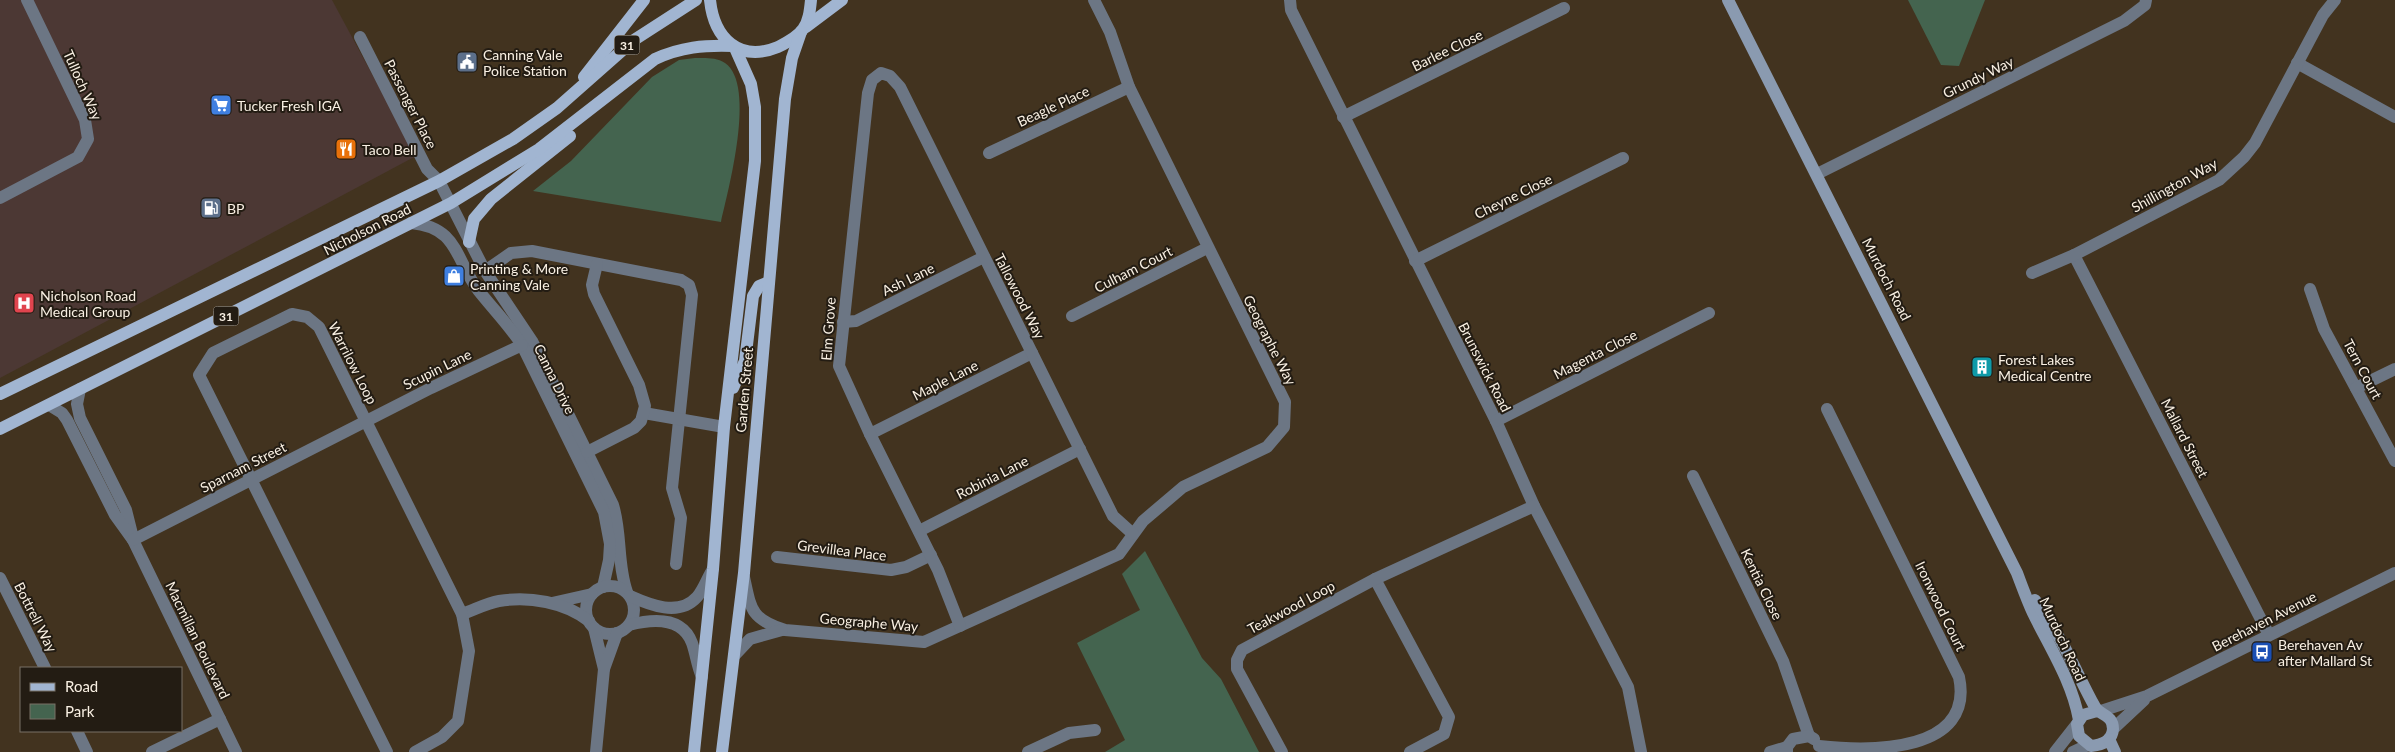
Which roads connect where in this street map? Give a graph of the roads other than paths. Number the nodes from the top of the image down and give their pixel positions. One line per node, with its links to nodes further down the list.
1 (27, 0): 27 (street, Tulloch Way)
2 (644, 0): 19 (main road, 31)
3 (696, 0): 19 (main road, Nicholson Road / 31)
4 (710, 0): 15 (main road, Garden Street)
5 (811, 0): 13 (main road, Garden Street)
6 (842, 0): 13 (main road)
7 (1094, 0): 18 (street, Geographe Way)
8 (1290, 0): 21 (street, Brunswick Road)
9 (1728, 0): 25 (main road, Murdoch Road)
10 (2146, 0): 25 (street, Grundy Way)
11 (2335, 0): 16 (street, Shillington Way)
12 (1564, 8): 21 (street, Barlee Close)
13 (802, 30): 15 (main road, 31); 38 (main road, Garden Street)
14 (360, 38): 26 (street, Passenger Place)
15 (734, 47): 20 (main road, Nicholson Road / 31); 49 (main road, Garden Street)
16 (2298, 62): 22 (street); 32 (street, Shillington Way)
17 (881, 73): 33 (street, Tallowood Way); 42 (street, Elm Grove)
18 (1129, 87): 23 (street, Beagle Place); 31 (street, Geographe Way)
19 (566, 101): 26 (main road, Nicholson Road / 31)
20 (584, 115): 28 (main road, Nicholson Road / 31); 30 (main road)
21 (1343, 117): 34 (street, Brunswick Road)
22 (2395, 117)
23 (989, 153)
24 (1623, 158): 34 (street, Cheyne Close)
25 (1817, 174): 73 (main road, Murdoch Road)
26 (439, 181): 28 (street, Passenger Place); 48 (main road, Nicholson Road / 31)
27 (0, 198)
28 (451, 203): 29 (main road, Nicholson Road / 31); 30 (street, Canna Drive)
29 (411, 223): 43 (street, Canna Drive); 47 (main road, Nicholson Road / 31)
30 (469, 242): 36 (street, Canna Drive)
31 (1207, 248): 41 (street, Culham Court); 66 (street, Geographe Way)
32 (2074, 255): 37 (street, Shillington Way); 86 (street, Mallard Street)
33 (984, 258): 42 (street, Ash Lane); 44 (street, Tallowood Way)
34 (1416, 261): 55 (street, Brunswick Road)
35 (596, 264): 36 (street); 52 (street); 53 (street)
36 (485, 271): 60 (street, Canna Drive)
37 (2032, 272)
38 (769, 282): 49 (main road); 72 (main road, Garden Street)
39 (2310, 289): 46 (street, Tern Court)
40 (1708, 313): 55 (street, Magenta Close)
41 (1072, 316)
42 (843, 322): 58 (street, Elm Grove)
43 (522, 345): 54 (street, Scupin Lane); 77 (street, Canna Drive)
44 (1032, 353): 58 (street, Maple Lane); 59 (street, Tallowood Way)
45 (2395, 369): 46 (street)
46 (2356, 388): 61 (street, Tern Court)
47 (80, 389): 50 (main road, Nicholson Road / 31); 67 (street, Macmillan Boulevard)
48 (0, 394)
49 (728, 398): 56 (main road, Garden Street)
50 (49, 405): 57 (main road, Nicholson Road / 31); 67 (street, Macmillan Boulevard)
51 (1827, 409): 103 (street, Ironwood Court)
52 (644, 413): 53 (street); 60 (street)
53 (679, 420): 56 (street); 70 (street)
54 (366, 421): 63 (street, Sparnam Street); 63 (street, Warrilow Loop); 80 (street, Warrilow Loop)
55 (1496, 422): 64 (street, Brunswick Road)
56 (724, 427): 71 (main road, Garden Street)
57 (0, 429)
58 (870, 434): 65 (street, Elm Grove)
59 (1080, 450): 65 (street, Robinia Lane); 66 (street, Tallowood Way)
60 (587, 452): 78 (street, Canna Drive)
61 (2395, 461)
62 (1693, 476): 92 (street, Kentia Close)
63 (251, 480): 67 (street, Sparnam Street); 107 (street, Warrilow Loop)
64 (1534, 506): 76 (street, Teakwood Loop); 115 (street, Brunswick Road)
65 (919, 531): 68 (street, Elm Grove)
66 (1133, 534): 83 (street, Geographe Way)
67 (133, 540): 94 (street, Macmillan Boulevard)
68 (931, 555): 69 (street, Grevillea Place); 83 (street, Elm Grove)
69 (777, 557)
70 (676, 564)
71 (713, 569): 78 (street); 90 (main road, Garden Street)
72 (744, 573): 84 (street, Geographe Way); 87 (main road, Garden Street)
73 (2017, 573): 93 (main road, Murdoch Road); 95 (main road, Murdoch Road)
74 (2395, 573): 86 (street, Berehaven Avenue)
75 (0, 578): 88 (street, Bottrell Way)
76 (1375, 579): 113 (street, Teakwood Loop); 114 (street)
77 (598, 590): 78 (street); 79 (street); 81 (street)
78 (628, 594): 82 (street)
79 (552, 603): 80 (street); 81 (street)
80 (462, 614): 108 (street, Warrilow Loop)
81 (592, 624): 85 (street); 89 (street)
82 (630, 625): 85 (street); 90 (street)
83 (960, 626): 84 (street, Geographe Way)
84 (784, 630): 87 (street, Geographe Way)
85 (617, 633): 89 (street)
86 (2269, 635): 91 (street, Berehaven Avenue)
87 (734, 656): 111 (main road, Garden Street)
88 (44, 667)
89 (604, 669): 109 (street)
90 (702, 677): 110 (main road, Garden Street)
91 (2147, 696): 93 (street, Berehaven Avenue); 98 (street, Berehaven Avenue)
92 (1798, 707): 99 (street, Kentia Close); 100 (street, Kentia Close)
93 (2099, 711): 95 (main road); 98 (main road, Murdoch Road)
94 (220, 719): 105 (street); 106 (street, Macmillan Boulevard)
95 (2078, 722): 101 (main road, Murdoch Road); 117 (street)
96 (1096, 730): 112 (street)
97 (77, 732): 104 (street)
98 (2111, 734): 101 (main road); 119 (main road, Murdoch Road)
99 (1809, 736): 100 (street); 102 (street, Ironwood Court)
100 (1789, 746): 116 (street)
101 (2092, 748): 118 (street)
102 (1820, 749): 103 (street, Ironwood Court)
103 (1848, 751)
104 (87, 752)
105 (152, 752)
106 (236, 752)
107 (387, 752)
108 (415, 752)
109 (596, 752)
110 (694, 752)
111 (722, 752)
112 (1028, 752)
113 (1282, 752)
114 (1410, 752)
115 (1641, 752)
116 (1770, 752)
117 (2055, 752)
118 (2073, 752)
119 (2115, 752)

